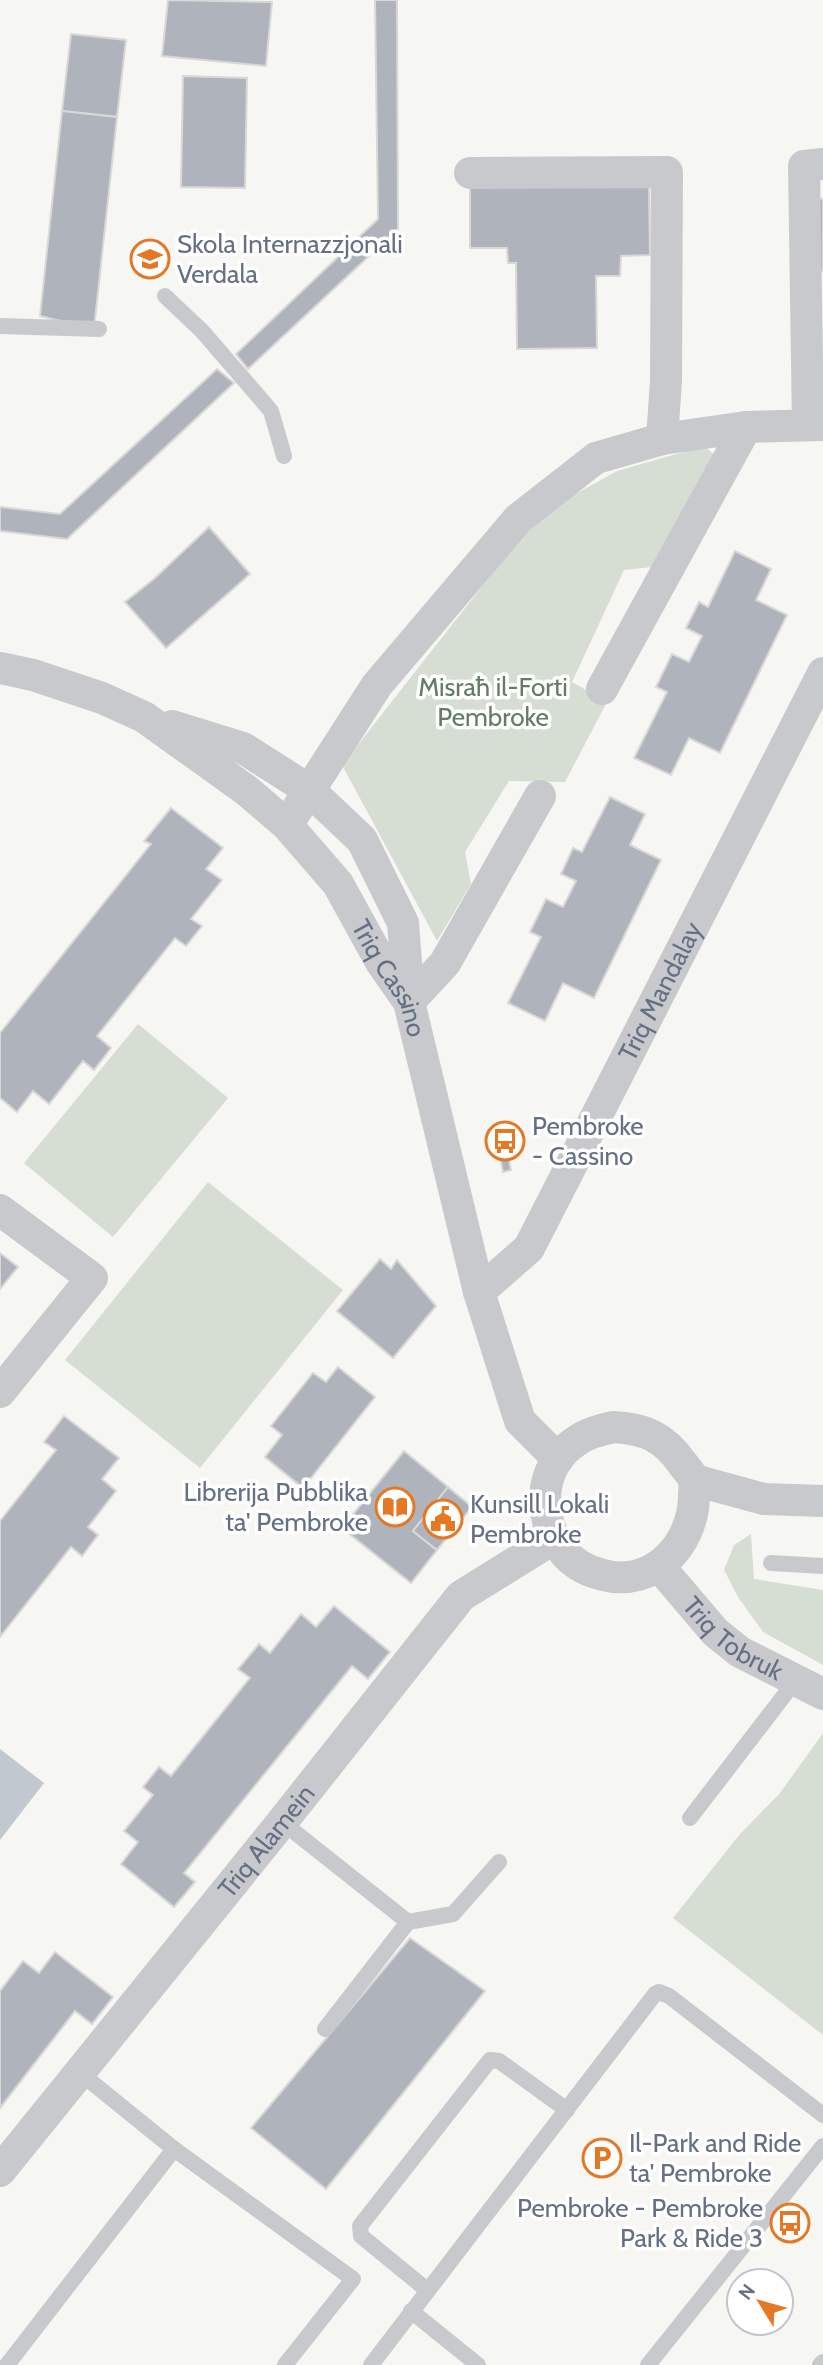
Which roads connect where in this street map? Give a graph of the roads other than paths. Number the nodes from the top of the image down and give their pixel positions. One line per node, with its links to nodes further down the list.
1 (823, 164): 6 (street)
2 (470, 173): 8 (street)
3 (165, 296): 9 (lane)
4 (0, 326): 5 (lane)
5 (99, 330)
6 (815, 425): 7 (street)
7 (746, 427): 8 (street); 12 (street)
8 (662, 439): 14 (street)
9 (284, 456)
10 (0, 668): 13 (street, Triq Cassino)
11 (823, 673): 19 (street, Triq Mandalay)
12 (602, 689)
13 (144, 717): 14 (street); 16 (street, Triq Cassino)
14 (309, 790): 16 (street); 17 (street)
15 (540, 796): 17 (street)
16 (286, 825): 17 (street, Triq Cassino)
17 (409, 1002): 19 (street, Triq Cassino)
18 (0, 1210): 20 (street)
19 (479, 1292): 21 (street, Triq Cassino)
20 (0, 1392)
21 (558, 1459): 22 (street); 24 (street)
22 (694, 1480): 23 (street); 26 (street)
23 (823, 1501)
24 (553, 1539): 26 (street); 30 (street, Triq Alamein)
25 (771, 1563): 27 (lane)
26 (659, 1566): 28 (street, Triq Tobruk)
27 (823, 1566)
28 (809, 1687): 29 (lane)
29 (691, 1818)
30 (282, 1822): 32 (lane); 34 (street, Triq Alamein)
31 (499, 1862): 32 (lane)
32 (408, 1922): 33 (lane)
33 (325, 2029)
34 (79, 2073): 38 (lane); 39 (street, Triq Alamein)
35 (567, 2110): 36 (lane); 40 (lane); 40 (lane)
36 (823, 2115)
37 (823, 2146): 46 (lane)
38 (174, 2149): 42 (lane); 43 (lane)
39 (0, 2171)
40 (427, 2290): 41 (lane)
41 (411, 2311): 44 (lane); 45 (lane)
42 (7, 2365)
43 (285, 2365)
44 (370, 2365)
45 (478, 2365)
46 (648, 2365)

